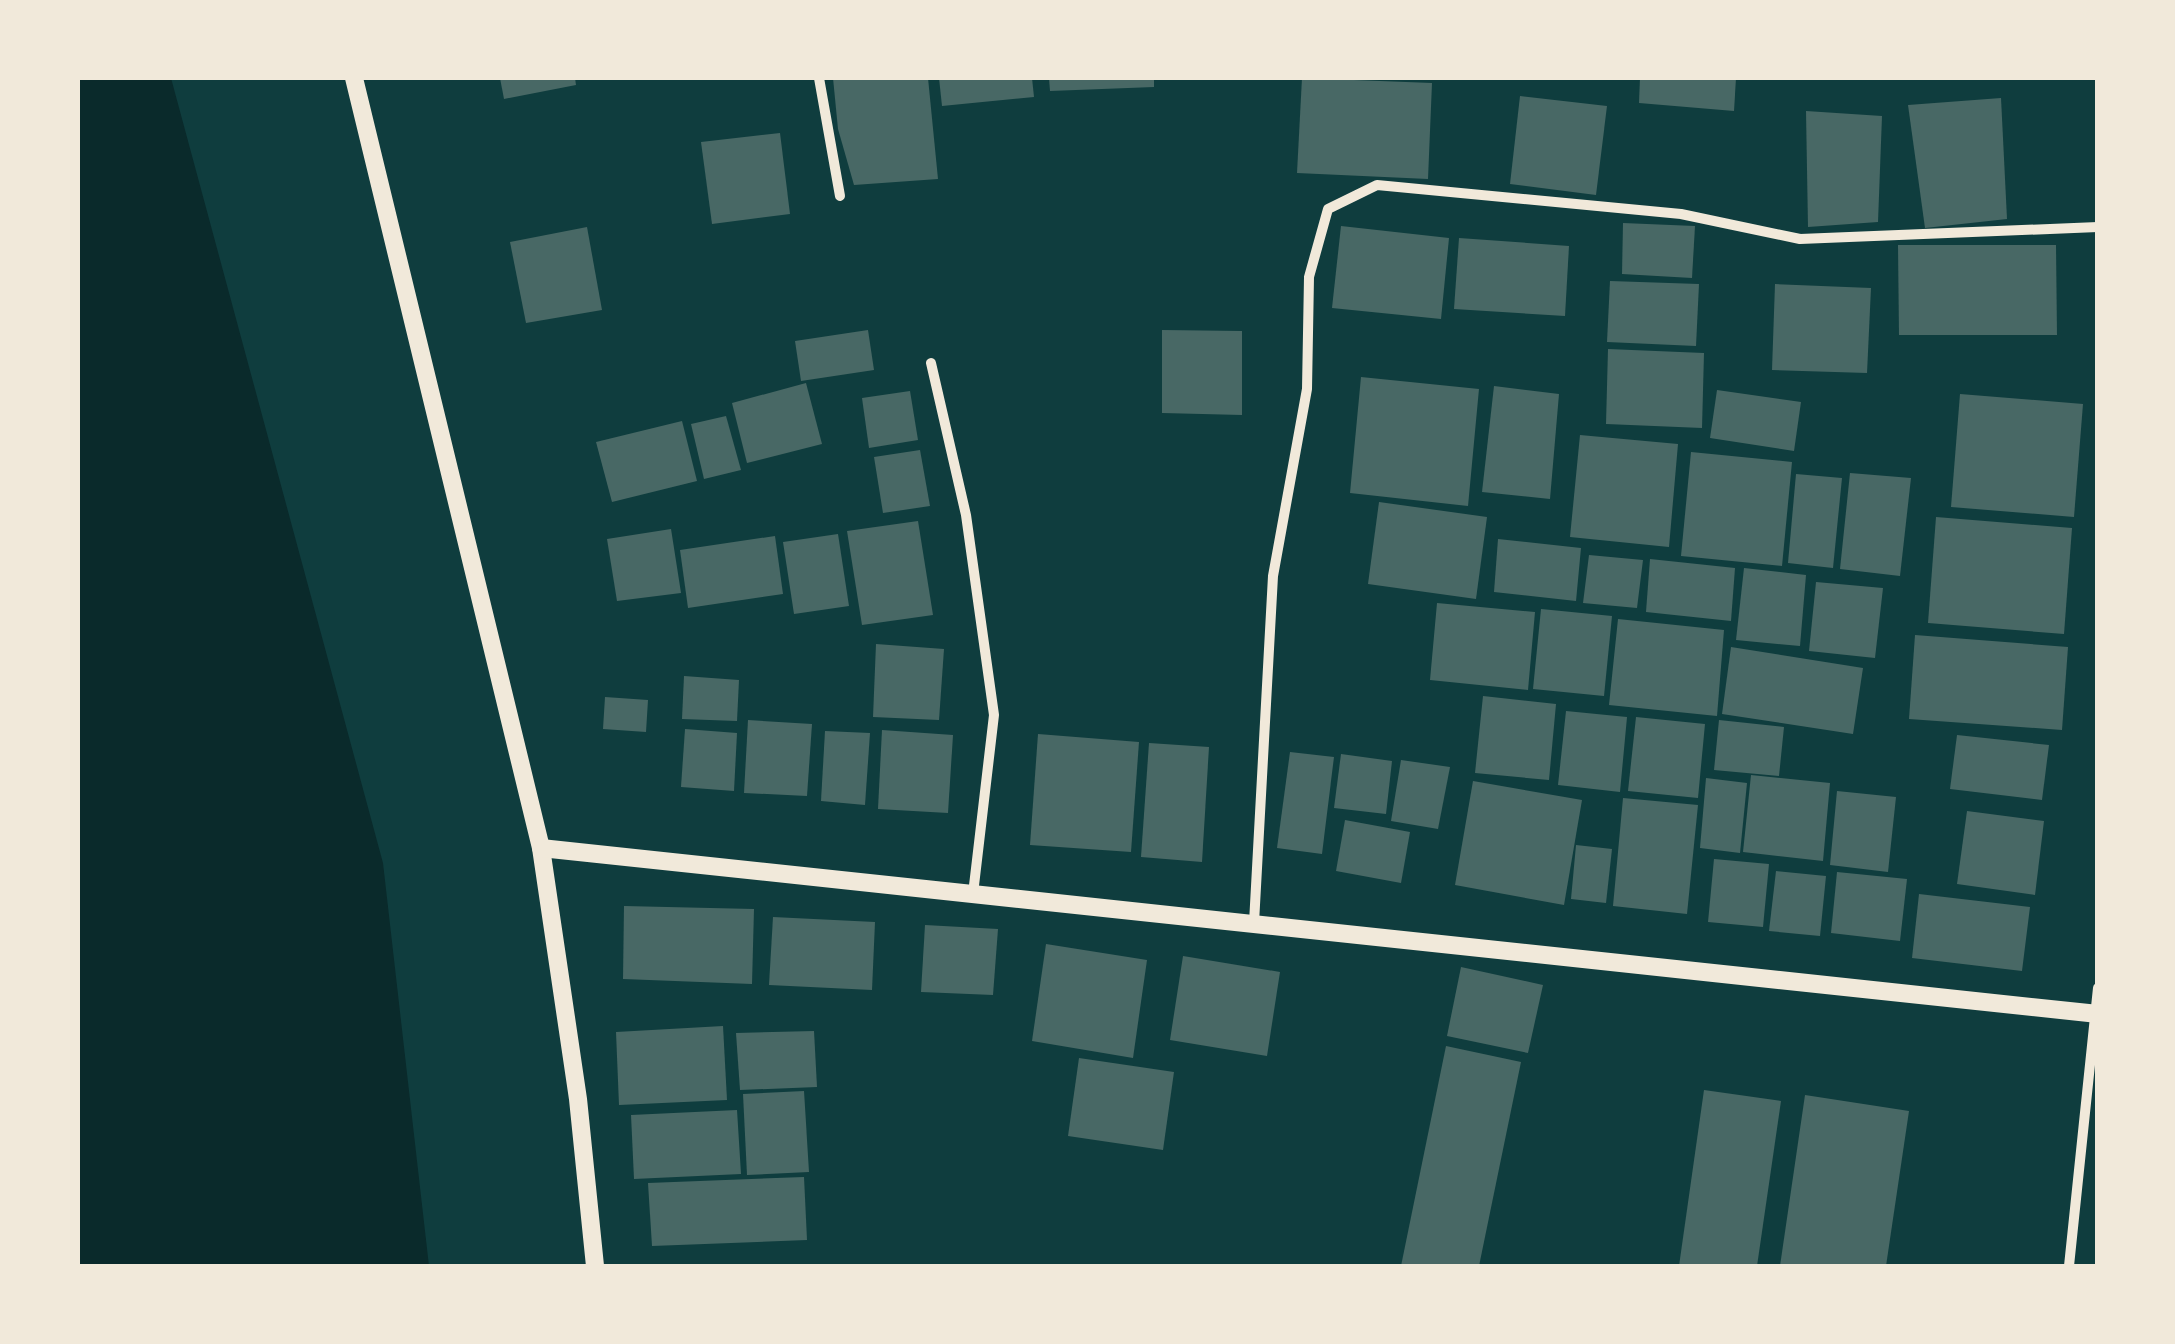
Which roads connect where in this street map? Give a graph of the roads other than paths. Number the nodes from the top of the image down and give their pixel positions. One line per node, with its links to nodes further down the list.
1 (354, 78): 6 (street)
2 (820, 78): 3 (street)
3 (840, 196)
4 (2098, 227): 8 (street)
5 (931, 363): 7 (street)
6 (541, 848): 7 (street); 11 (street)
7 (972, 894): 8 (street)
8 (1254, 923): 10 (street)
9 (2098, 988): 10 (street)
10 (2096, 1014): 12 (street)
11 (594, 1266)
12 (2069, 1266)

